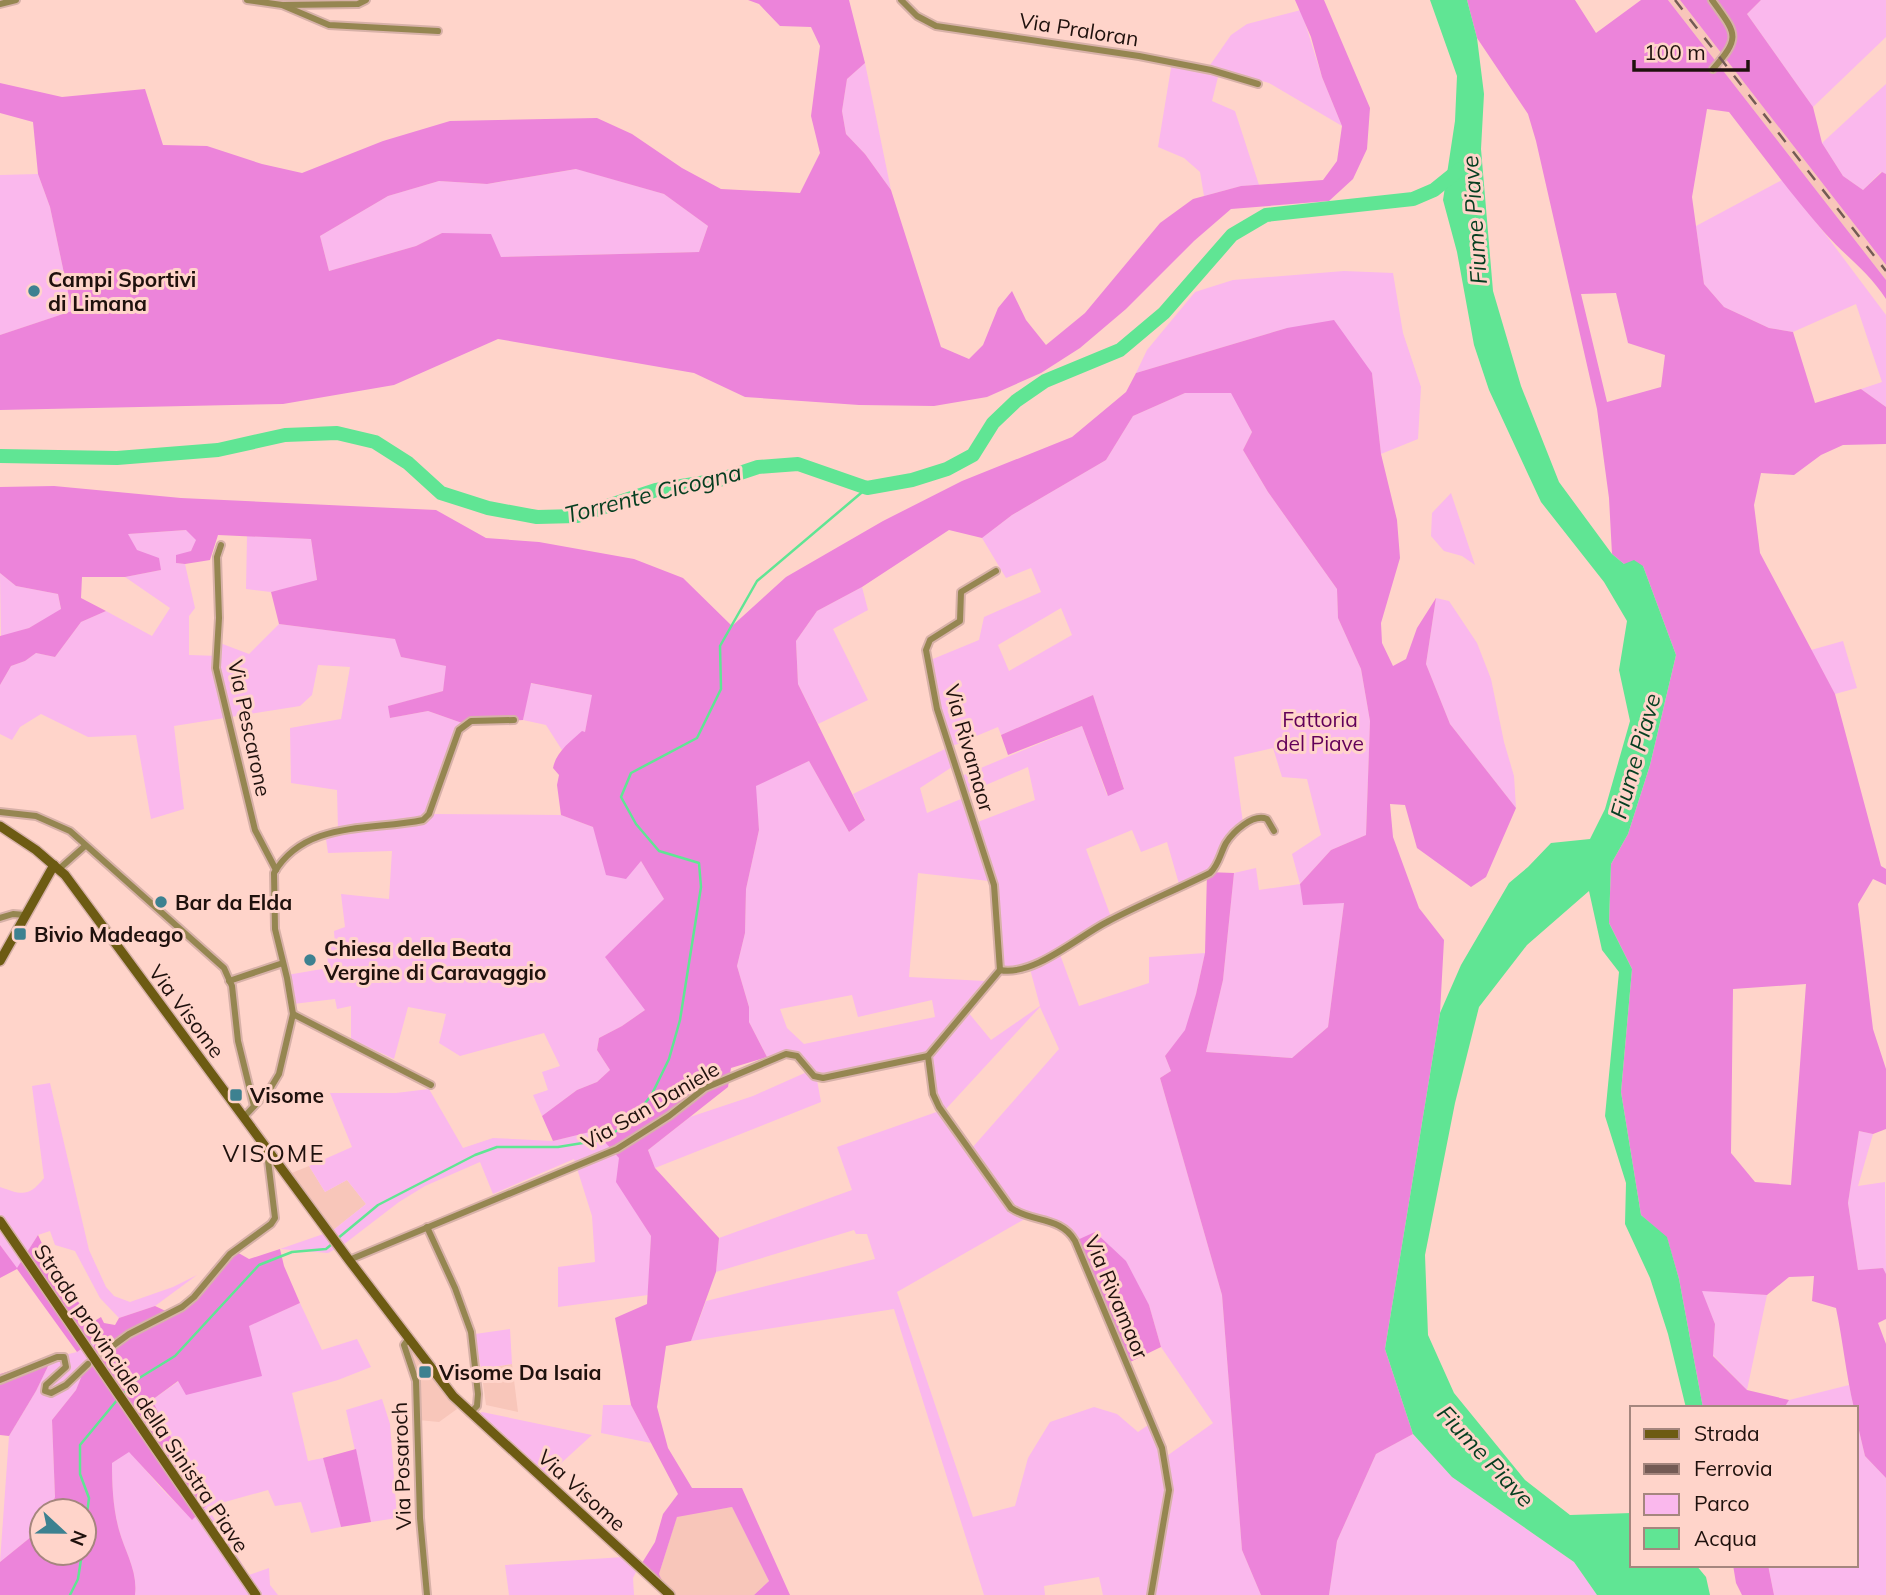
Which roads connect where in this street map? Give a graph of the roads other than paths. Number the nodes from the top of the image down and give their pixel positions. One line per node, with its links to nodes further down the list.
1 (16, 0): 6 (street)
2 (247, 0): 7 (street)
3 (366, 0): 7 (street)
4 (901, 0): 10 (street, Via Praloran)
5 (1712, 0): 9 (street)
6 (0, 4)
7 (282, 5): 8 (street)
8 (438, 31)
9 (1713, 69)
10 (1258, 84)
11 (221, 545): 19 (street, Via Pescarone)
12 (996, 571): 24 (street, Via Rivamaor)
13 (514, 720): 19 (street)
14 (0, 812): 17 (street)
15 (0, 826): 18 (street, Via Visome)
16 (1274, 831): 24 (street)
17 (85, 846): 18 (street); 25 (street)
18 (57, 867): 20 (street); 30 (street, Via Visome)
19 (276, 870): 22 (street, Via Pescarone)
20 (25, 915): 21 (street); 23 (street)
21 (0, 918)
22 (282, 960): 25 (street); 26 (street, Via Pescarone)
23 (0, 961)
24 (1000, 970): 27 (street)
25 (229, 981): 29 (street)
26 (293, 1014): 28 (street); 29 (street)
27 (928, 1056): 33 (street, Via San Daniele); 43 (street, Via Rivamaor)
28 (431, 1085)
29 (254, 1106): 30 (street)
30 (244, 1117): 31 (street, Via Visome)
31 (267, 1149): 34 (street, Via Visome); 36 (street)
32 (0, 1221): 40 (street, Strada provinciale della Sinistra Piave)
33 (428, 1227): 34 (street, Via San Daniele); 39 (street)
34 (349, 1261): 35 (street, Via Visome)
35 (410, 1338): 39 (street, Via Visome); 41 (street, Via Posaroch)
36 (103, 1353)
37 (88, 1364): 38 (street)
38 (0, 1380)
39 (470, 1413): 42 (street, Via Visome)
40 (256, 1595)
41 (427, 1595)
42 (670, 1595)
43 (1151, 1595)

